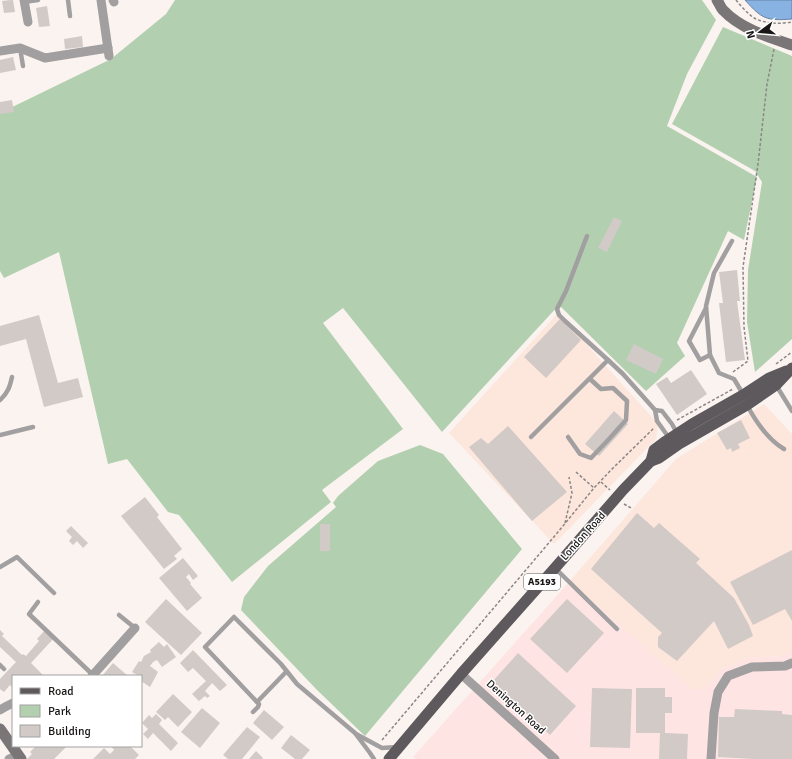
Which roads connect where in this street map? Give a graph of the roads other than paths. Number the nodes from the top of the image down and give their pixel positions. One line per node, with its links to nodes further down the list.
1 (38, 0): 5 (lane)
2 (68, 0): 6 (lane)
3 (101, 0): 9 (street)
4 (716, 0): 8 (main road)
5 (24, 1): 7 (street)
6 (70, 16)
7 (28, 22)
8 (792, 45)
9 (20, 48): 10 (street); 11 (lane)
10 (0, 51)
11 (23, 66)
12 (587, 236): 16 (lane)
13 (732, 241): 14 (lane)
14 (706, 306): 15 (lane); 15 (lane)
15 (710, 355): 21 (lane)
16 (608, 360): 19 (lane); 23 (lane)
17 (791, 369): 20 (main road, London Road / A5193); 21 (main road)
18 (12, 377): 22 (lane)
19 (590, 379): 27 (lane); 28 (lane)
20 (776, 385): 21 (main road, London Road / A5193); 24 (lane)
21 (742, 396): 29 (main road, London Road / A5193); 30 (lane)
22 (0, 400)
23 (655, 410): 29 (lane); 29 (lane)
24 (792, 411)
25 (33, 427): 26 (lane)
26 (0, 434)
27 (531, 437)
28 (568, 437)
29 (675, 439): 32 (main road, London Road / A5193)
30 (784, 449)
31 (0, 567): 33 (lane)
32 (555, 568): 37 (lane); 42 (main road, London Road / A5193)
33 (54, 593)
34 (38, 602): 43 (lane)
35 (119, 615): 36 (lane)
36 (135, 628): 43 (street)
37 (618, 629)
38 (792, 663): 55 (street)
39 (0, 665): 40 (lane)
40 (4, 669)
41 (286, 672): 44 (lane); 44 (lane); 49 (lane)
42 (462, 674): 50 (main road, London Road / A5193); 54 (street, Denington Road)
43 (93, 675)
44 (258, 702): 47 (lane)
45 (12, 703): 46 (street)
46 (0, 710)
47 (253, 712)
48 (0, 729): 51 (main road)
49 (355, 733): 50 (lane); 52 (lane)
50 (400, 746): 53 (main road, London Road / A5193)
51 (16, 758)
52 (374, 759)
53 (389, 759)
54 (555, 759)
55 (712, 759)

